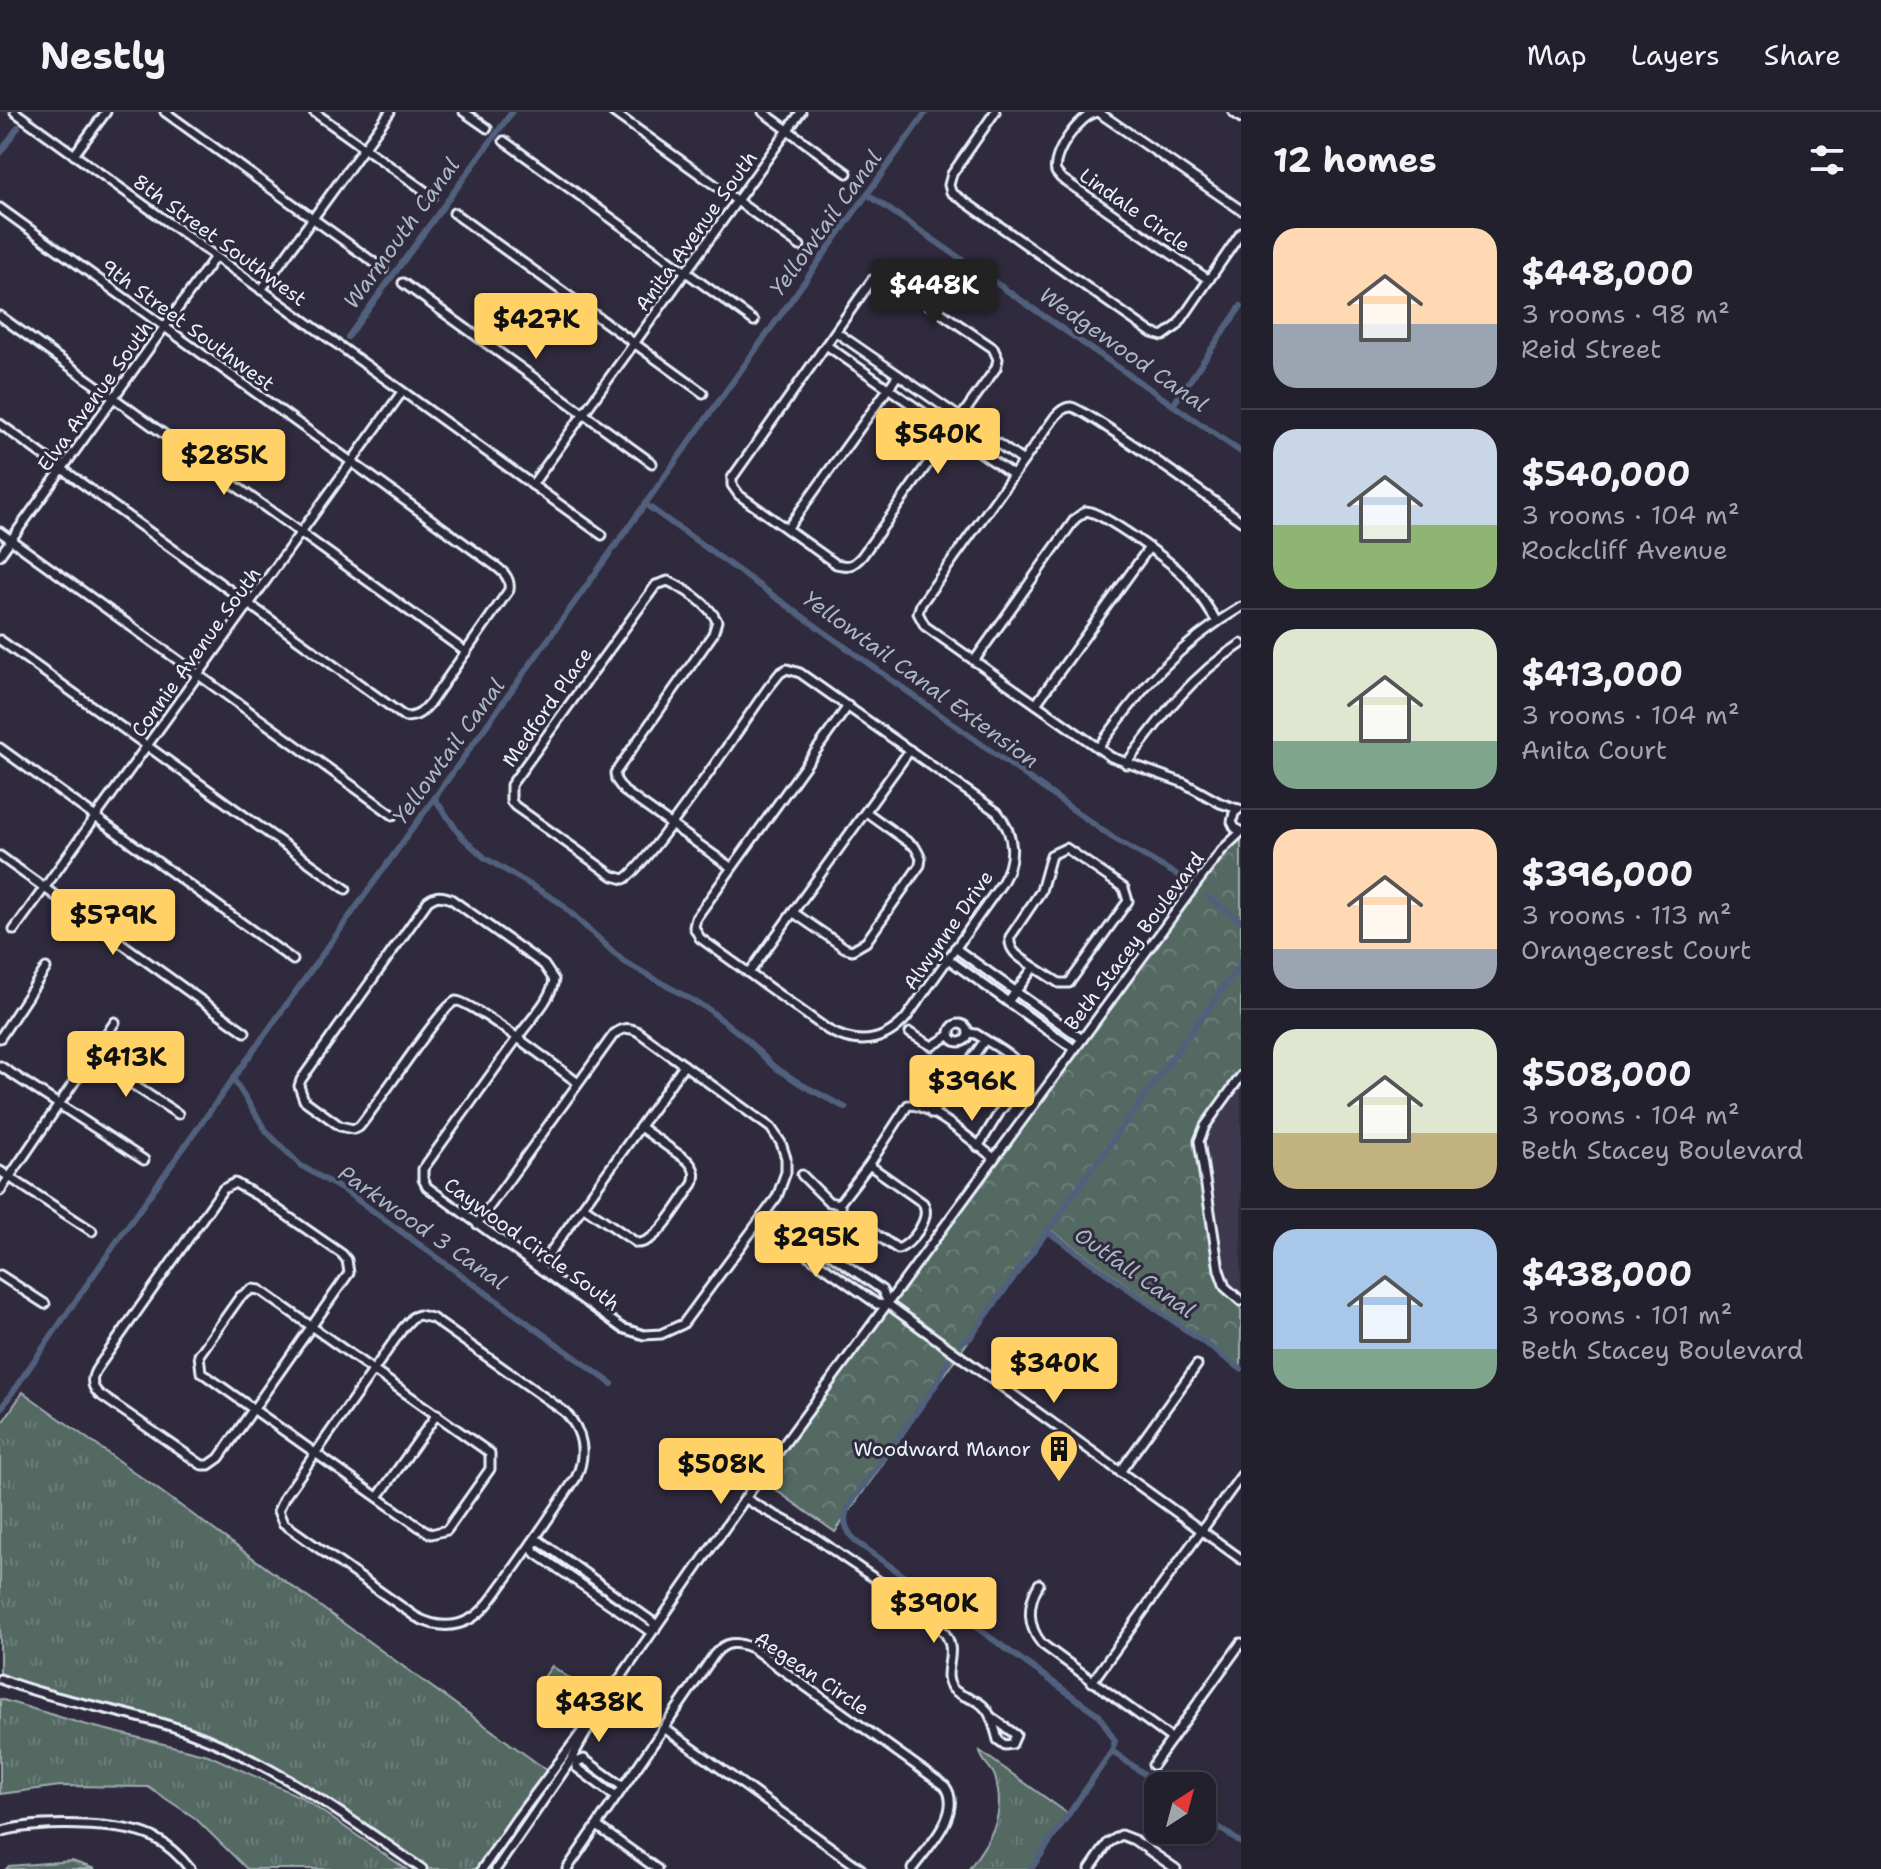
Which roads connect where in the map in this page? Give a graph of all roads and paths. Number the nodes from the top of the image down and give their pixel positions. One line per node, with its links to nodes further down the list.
1 (15, 112): 17 (street, 8th Street Southwest)
2 (106, 112): 17 (street)
3 (165, 112): 24 (street)
4 (314, 112): 16 (street)
5 (390, 112): 16 (street)
6 (464, 112): 13 (street)
7 (613, 112): 20 (street)
8 (763, 112): 14 (street)
9 (801, 112): 14 (street, Anita Avenue South)
10 (995, 112): 30 (street)
11 (1233, 112): 12 (street)
12 (1241, 118)
13 (487, 128)
14 (788, 130): 18 (street); 20 (street, Anita Avenue South)
15 (504, 141): 29 (street)
16 (364, 148): 19 (street); 24 (street)
17 (74, 155): 27 (street, 8th Street Southwest)
18 (847, 173)
19 (432, 196)
20 (737, 201): 26 (street); 29 (street, Anita Avenue South)
21 (0, 208): 35 (street, 9th Street Southwest)
22 (1241, 210): 30 (street, Lindale Circle)
23 (454, 213): 37 (street)
24 (313, 219): 28 (street); 32 (street)
25 (1241, 233): 30 (street)
26 (800, 246)
27 (215, 257): 32 (street, 8th Street Southwest); 35 (street, Elva Avenue South)
28 (383, 269)
29 (686, 272): 34 (street); 37 (street, Anita Avenue South)
30 (1209, 280)
31 (403, 283): 44 (street)
32 (261, 290): 41 (street, 8th Street Southwest)
33 (0, 316): 43 (street)
34 (754, 321)
35 (165, 327): 43 (street, Elva Avenue South); 49 (street, 9th Street Southwest)
36 (836, 332): 38 (street); 39 (street); 45 (street)
37 (635, 343): 42 (street); 44 (street, Anita Avenue South)
38 (826, 345): 40 (street); 55 (street)
39 (898, 375): 40 (street); 45 (street)
40 (888, 388): 47 (street); 55 (street)
41 (402, 392): 49 (street, Connie Avenue South); 53 (street, 8th Street Southwest)
42 (703, 393)
43 (113, 398): 51 (street, Elva Avenue South); 57 (street)
44 (583, 414): 50 (street); 53 (street, Anita Avenue South)
45 (960, 419): 47 (street); 48 (street)
46 (0, 424): 51 (street)
47 (951, 431): 52 (street); 55 (street)
48 (1023, 461): 52 (street); 54 (street)
49 (352, 462): 57 (street, Connie Avenue South); 67 (street, 9th Street Southwest)
50 (652, 463)
51 (62, 469): 59 (street, Elva Avenue South); 62 (street)
52 (1013, 475): 68 (street)
53 (532, 485): 58 (street, 8th Street Southwest)
54 (1241, 521)
55 (787, 529)
56 (0, 532): 59 (street)
57 (300, 533): 62 (street, Connie Avenue South); 67 (street)
58 (602, 535)
59 (11, 540): 61 (street, Elva Avenue South); 69 (street)
60 (1148, 549): 64 (street); 68 (street); 70 (street)
61 (0, 555)
62 (249, 604): 67 (street); 69 (street, Connie Avenue South)
63 (1241, 607): 64 (street)
64 (1217, 622): 74 (street)
65 (0, 640): 72 (street)
66 (1241, 644): 76 (street)
67 (466, 652)
68 (974, 661): 70 (street)
69 (198, 675): 72 (street, Connie Avenue South); 79 (street)
70 (1036, 704): 74 (street)
71 (848, 706): 75 (street, Alwynne Drive); 81 (street, Alwynne Drive); 84 (street)
72 (147, 746): 80 (street, Connie Avenue South); 86 (street)
73 (0, 748): 80 (street)
74 (1098, 748): 76 (street)
75 (910, 750): 78 (street); 89 (street, Alwynne Drive)
76 (1126, 764): 77 (street)
77 (1237, 811): 82 (street)
78 (866, 812): 87 (street); 87 (street)
79 (393, 815)
80 (96, 817): 85 (street, Connie Avenue South); 91 (street)
81 (671, 824): 81 (street, Medford Place); 84 (street)
82 (1239, 829): 104 (street, Beth Stacey Boulevard)
83 (0, 856): 85 (street)
84 (732, 868): 94 (street, Alwynne Drive)
85 (45, 888): 88 (street, Connie Avenue South); 98 (street)
86 (346, 889)
87 (794, 913): 94 (street)
88 (14, 930)
89 (955, 948): 90 (street, Alwynne Drive); 95 (street)
90 (948, 959): 94 (street, Alwynne Drive); 96 (street)
91 (293, 960)
92 (1034, 967): 92 (street); 95 (street)
93 (46, 968): 102 (street)
94 (749, 973)
95 (1015, 993): 96 (street); 104 (street)
96 (1008, 1002): 106 (street)
97 (115, 1022): 107 (street)
98 (245, 1032)
99 (910, 1033): 101 (street)
100 (969, 1033): 101 (street); 101 (street); 105 (street)
101 (950, 1035)
102 (0, 1038)
103 (516, 1038): 103 (street); 111 (street); 127 (street, Caywood Circle South)
104 (1082, 1039): 106 (street, Beth Stacey Boulevard)
105 (985, 1040): 114 (street); 116 (street)
106 (1074, 1049): 117 (street, Beth Stacey Boulevard)
107 (92, 1058): 112 (street); 113 (street)
108 (684, 1065): 111 (street, Caywood Circle South); 115 (street); 126 (street, Caywood Circle South)
109 (0, 1066): 112 (street)
110 (1241, 1076): 131 (street)
111 (578, 1083): 127 (street)
112 (60, 1106): 118 (street); 122 (street)
113 (178, 1114)
114 (932, 1114): 116 (street); 119 (street)
115 (640, 1127): 125 (street); 125 (street)
116 (978, 1147): 117 (street)
117 (994, 1158): 133 (street, Beth Stacey Boulevard)
118 (144, 1160)
119 (869, 1165): 124 (street); 124 (street)
120 (0, 1171): 122 (street)
121 (802, 1175): 124 (street)
122 (9, 1177): 123 (street); 128 (street)
123 (0, 1191)
124 (839, 1204)
125 (584, 1207): 129 (street)
126 (762, 1217): 129 (street, Caywood Circle South); 133 (street); 133 (street)
127 (477, 1224): 129 (street, Caywood Circle South)
128 (92, 1231)
129 (539, 1268)
130 (0, 1275): 132 (street)
131 (1241, 1301)
132 (45, 1304)
133 (889, 1305): 140 (street); 143 (street, Beth Stacey Boulevard)
134 (312, 1326): 136 (street); 137 (street); 137 (street); 137 (street)
135 (1197, 1365): 140 (street)
136 (374, 1370): 138 (street); 139 (street); 145 (street)
137 (253, 1410): 139 (street)
138 (437, 1414): 142 (street); 142 (street)
139 (315, 1454): 142 (street); 145 (street)
140 (1120, 1472): 144 (street)
141 (1241, 1476): 144 (street)
142 (378, 1497)
143 (745, 1498): 148 (street, Beth Stacey Boulevard); 153 (street)
144 (1202, 1531): 146 (street); 151 (street)
145 (532, 1543): 148 (street)
146 (1241, 1559)
147 (1039, 1584): 151 (street)
148 (655, 1629): 152 (street, Beth Stacey Boulevard)
149 (1241, 1643): 155 (street)
150 (0, 1679): 163 (street)
151 (1092, 1682): 155 (street)
152 (596, 1713): 156 (street, Beth Stacey Boulevard); 164 (street, Beth Stacey Boulevard)
153 (990, 1716)
154 (664, 1728): 158 (street, Aegean Circle); 168 (street); 169 (street, Aegean Circle)
155 (1172, 1739): 157 (street)
156 (574, 1760): 158 (street); 159 (street); 165 (street, Beth Stacey Boulevard)
157 (1153, 1765)
158 (623, 1787): 159 (street, Aegean Circle)
159 (616, 1797): 160 (street, Aegean Circle)
160 (597, 1826): 166 (street, Aegean Circle); 167 (street)
161 (0, 1832): 162 (street)
162 (190, 1869)
163 (422, 1869)
164 (482, 1869)
165 (496, 1869)
166 (567, 1869)
167 (657, 1869)
168 (861, 1869)
169 (912, 1869)
170 (1090, 1869): 171 (street)
171 (1176, 1869)

